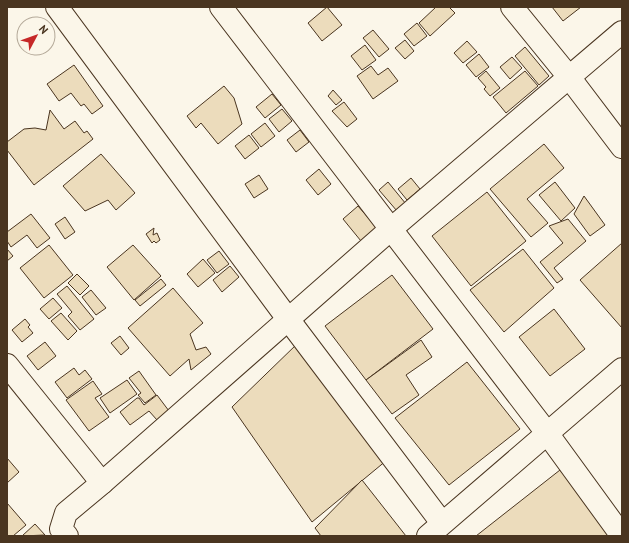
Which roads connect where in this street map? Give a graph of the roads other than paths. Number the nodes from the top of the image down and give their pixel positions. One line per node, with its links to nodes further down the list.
1 (57, 7): 8 (street)
2 (221, 7): 7 (street)
3 (512, 7): 5 (street)
4 (622, 32): 5 (street)
5 (569, 77): 6 (street); 7 (street)
6 (622, 147)
7 (391, 229): 8 (street); 12 (street)
8 (288, 319): 13 (street); 14 (street)
9 (7, 365): 11 (street)
10 (622, 369): 12 (street)
11 (15, 390): 13 (street)
12 (547, 433): 14 (street); 16 (street)
13 (102, 483): 15 (street)
14 (435, 530)
15 (67, 536)
16 (622, 536)

